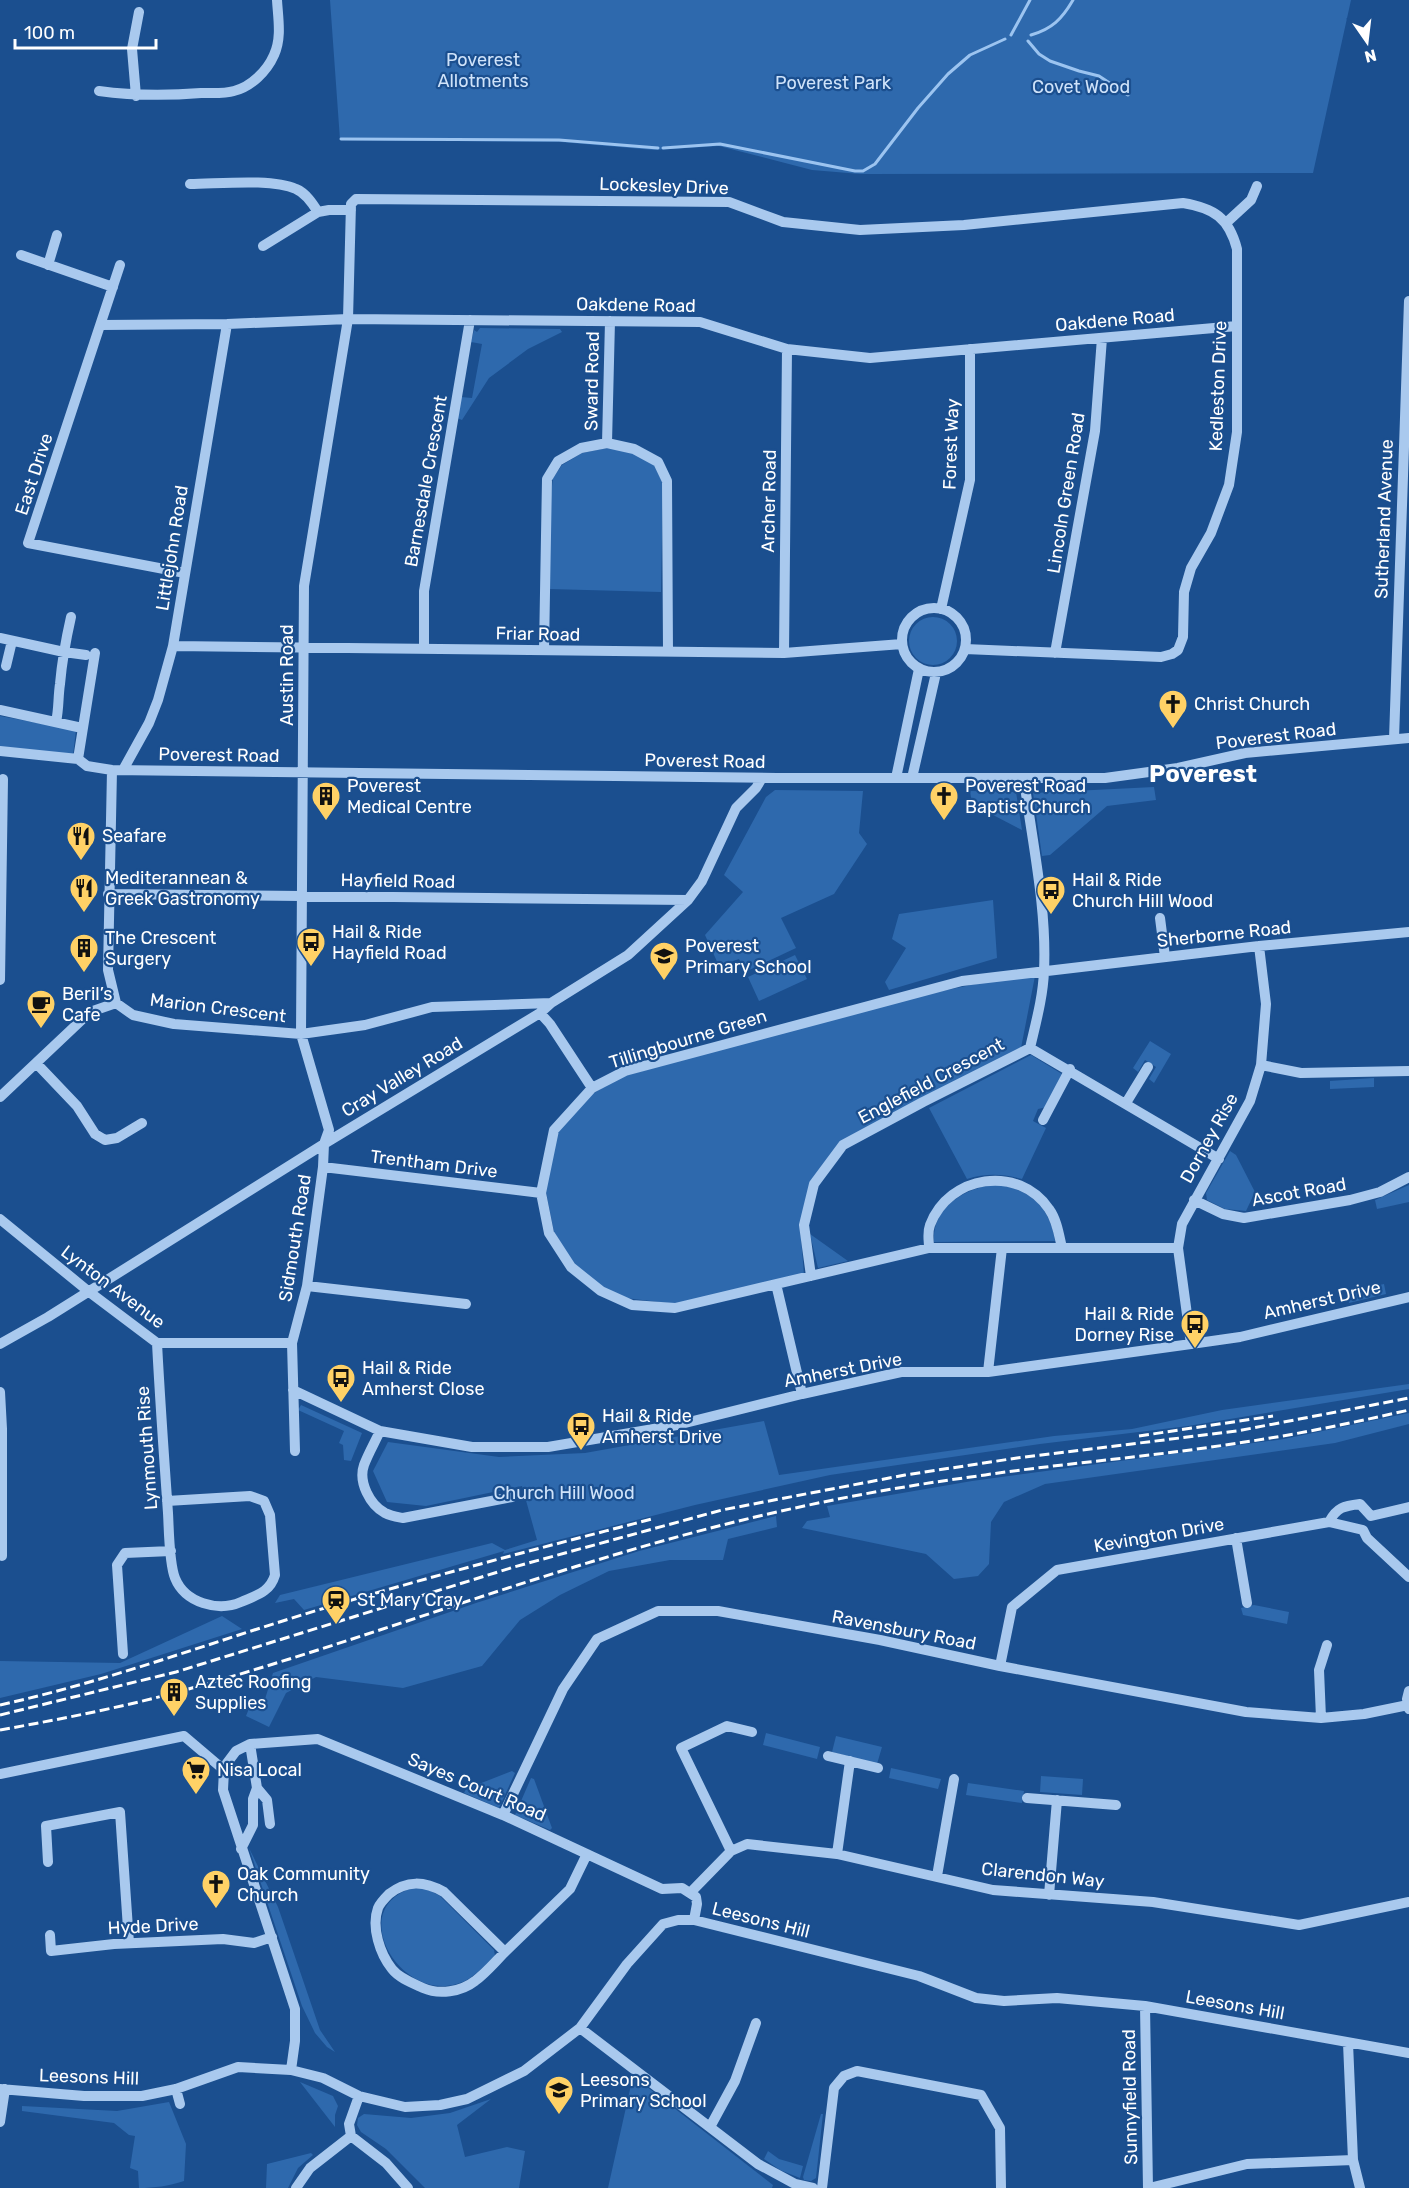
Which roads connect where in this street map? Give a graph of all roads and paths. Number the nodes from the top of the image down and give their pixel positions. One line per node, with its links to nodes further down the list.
1 (277, 0): 4 (street)
2 (139, 12): 4 (street)
3 (99, 91): 4 (street)
4 (136, 96)
5 (190, 184): 8 (street)
6 (1257, 186): 9 (street)
7 (351, 210): 8 (street); 9 (street, Lockesley Drive); 17 (street)
8 (318, 212): 11 (street)
9 (1226, 223): 22 (street, Kedleston Drive)
10 (57, 235): 13 (street)
11 (263, 246)
12 (21, 255): 13 (street)
13 (48, 265): 15 (street)
14 (120, 265): 15 (street, East Drive)
15 (113, 287): 21 (street, East Drive)
16 (1409, 301): 49 (street, Sutherland Avenue)
17 (348, 319): 18 (street, Oakdene Road); 20 (street, Oakdene Road); 34 (street, Austin Road)
18 (470, 320): 19 (street, Oakdene Road); 35 (street, Barnesdale Crescent)
19 (610, 321): 24 (street, Oakdene Road); 26 (street, Sward Road)
20 (227, 324): 21 (street, Oakdene Road); 27 (street, Littlejohn Road)
21 (101, 325): 27 (street, East Drive)
22 (1238, 326): 23 (street, Oakdene Road); 41 (street, Kedleston Drive)
23 (1102, 338): 25 (street, Oakdene Road); 41 (street, Lincoln Green Road)
24 (787, 349): 25 (street, Oakdene Road); 40 (street, Archer Road)
25 (970, 349): 28 (street, Forest Way)
26 (607, 443): 37 (street); 39 (street)
27 (185, 573): 33 (street, Littlejohn Road)
28 (941, 609): 32 (street); 36 (street)
29 (71, 617): 38 (street)
30 (0, 639): 31 (street)
31 (12, 641): 38 (street); 42 (street)
32 (902, 644): 40 (street, Friar Road); 43 (street)
33 (173, 646): 34 (street, Friar Road); 52 (street, Littlejohn Road)
34 (304, 648): 35 (street, Friar Road); 53 (street, Austin Road)
35 (424, 649): 37 (street, Friar Road)
36 (965, 649): 41 (street, Kedleston Drive); 44 (street)
37 (544, 650): 39 (street, Friar Road)
38 (64, 652): 46 (street); 47 (street)
39 (668, 652): 40 (street, Friar Road)
40 (784, 653)
41 (1055, 653)
42 (6, 666)
43 (919, 669): 44 (street); 56 (street)
44 (936, 672): 57 (street)
45 (0, 710): 46 (street)
46 (56, 722): 47 (street)
47 (82, 728): 51 (street)
48 (1409, 738): 49 (street, Poverest Road)
49 (1394, 739): 58 (street, Poverest Road)
50 (0, 751): 51 (street, Poverest Road)
51 (78, 759): 52 (street, Poverest Road)
52 (118, 770): 53 (street, Poverest Road); 59 (street)
53 (304, 772): 55 (street, Poverest Road); 60 (street, Austin Road)
54 (3, 778): 67 (street)
55 (762, 778): 56 (street, Poverest Road); 61 (street, Cray Valley Road)
56 (896, 778): 57 (street, Poverest Road)
57 (912, 778): 58 (street, Poverest Road)
58 (1024, 779): 66 (street)
59 (108, 894): 60 (street, Hayfield Road); 68 (street)
60 (302, 897): 61 (street, Hayfield Road); 71 (street, Austin Road)
61 (688, 900): 69 (street, Cray Valley Road)
62 (1160, 918): 65 (street)
63 (1409, 932): 64 (street, Sherborne Road)
64 (1259, 945): 65 (street, Sherborne Road); 74 (street, Dorney Rise)
65 (1166, 957): 66 (street, Sherborne Road)
66 (1044, 971): 72 (street); 78 (street, Tillingbourne Green)
67 (0, 980)
68 (116, 1003): 71 (street, Marion Crescent); 73 (street)
69 (551, 1003): 70 (street, Cray Valley Road); 71 (street, Marion Crescent)
70 (540, 1013): 78 (street); 83 (street, Cray Valley Road)
71 (302, 1034): 83 (street, Sidmouth Road)
72 (1030, 1048): 76 (street, Englefield Crescent); 94 (street, Englefield Crescent)
73 (37, 1064): 79 (street); 82 (street)
74 (1261, 1065): 77 (street); 84 (street, Dorney Rise)
75 (1148, 1067): 80 (street)
76 (1070, 1070): 80 (street, Englefield Crescent); 81 (street)
77 (1409, 1071)
78 (592, 1088): 87 (street, Tillingbourne Green)
79 (0, 1097)
80 (1126, 1103): 84 (street, Englefield Crescent)
81 (1043, 1120)
82 (142, 1123)
83 (324, 1144): 85 (street, Sidmouth Road); 97 (street, Cray Valley Road)
84 (1219, 1159): 88 (street, Dorney Rise)
85 (323, 1167): 87 (street, Trentham Drive); 96 (street, Sidmouth Road)
86 (1409, 1177): 88 (street, Ascot Road)
87 (541, 1193): 95 (street, Tillingbourne Green)
88 (1194, 1200): 93 (street, Dorney Rise)
89 (0, 1219): 97 (street, Lynton Avenue)
90 (929, 1248): 91 (street, Tillingbourne Green); 92 (street); 94 (street, Tillingbourne Green)
91 (1002, 1248): 92 (street, Tillingbourne Green); 104 (street)
92 (1062, 1248): 93 (street, Tillingbourne Green)
93 (1178, 1248): 103 (street, Dorney Rise)
94 (811, 1276): 95 (street, Tillingbourne Green)
95 (776, 1284): 107 (street)
96 (307, 1286): 99 (street); 101 (street, Sidmouth Road)
97 (88, 1291): 100 (street, Lynton Avenue); 102 (street, Cray Valley Road)
98 (1409, 1297): 103 (street, Amherst Drive)
99 (466, 1304)
100 (157, 1343): 101 (street, Lynton Avenue); 111 (street, Lynmouth Rise)
101 (292, 1343): 105 (street, Sidmouth Road)
102 (0, 1344)
103 (1191, 1344): 104 (street, Amherst Drive)
104 (988, 1372): 107 (street, Amherst Drive)
105 (293, 1390): 108 (street, Amherst Drive); 109 (street, Sidmouth Road)
106 (0, 1392): 118 (street)
107 (802, 1394): 108 (street, Amherst Drive)
108 (380, 1431): 110 (street)
109 (295, 1451)
110 (512, 1497)
111 (167, 1501): 117 (street, Lynmouth Rise); 117 (street)
112 (1409, 1507): 113 (street)
113 (1371, 1516): 114 (street, Kevington Drive); 115 (street)
114 (1329, 1522): 115 (street); 116 (street, Kevington Drive)
115 (1363, 1530): 119 (street)
116 (1236, 1538): 120 (street); 123 (street, Kevington Drive)
117 (171, 1551): 122 (street)
118 (2, 1556)
119 (1409, 1577)
120 (1247, 1603)
121 (1328, 1645): 126 (street)
122 (123, 1654)
123 (1000, 1666): 126 (street, Ravensbury Road); 139 (street, Ravensbury Road)
124 (1409, 1691): 125 (street, Ravensbury Road)
125 (1408, 1707): 126 (street, Ravensbury Road)
126 (1322, 1718)
127 (753, 1732): 142 (street)
128 (250, 1744): 132 (street); 135 (street); 139 (street, Sayes Court Road)
129 (828, 1756): 130 (street)
130 (850, 1761): 131 (street); 144 (street)
131 (878, 1768)
132 (224, 1770): 133 (street); 141 (street)
133 (0, 1774)
134 (954, 1779): 146 (street)
135 (256, 1788): 140 (street); 141 (street)
136 (1026, 1798): 137 (street)
137 (1058, 1800): 138 (street); 148 (street)
138 (1116, 1805)
139 (504, 1815): 143 (street, Sayes Court Road)
140 (270, 1824)
141 (242, 1849): 152 (street)
142 (730, 1851): 144 (street, Clarendon Way); 147 (street)
143 (587, 1854): 147 (street, Sayes Court Road); 154 (street)
144 (837, 1854): 146 (street, Clarendon Way)
145 (48, 1862): 153 (street)
146 (937, 1876): 148 (street, Clarendon Way)
147 (691, 1892): 150 (street)
148 (1049, 1895): 149 (street, Clarendon Way)
149 (1409, 1902)
150 (694, 1920): 155 (street, Leesons Hill); 157 (street, Leesons Hill)
151 (50, 1935): 153 (street, Hyde Drive)
152 (272, 1937): 153 (street, Hyde Drive); 160 (street)
153 (129, 1943)
154 (505, 1952): 154 (street)
155 (1145, 2006): 158 (street, Leesons Hill); 174 (street, Sunnyfield Road)
156 (756, 2022): 166 (street)
157 (580, 2028): 163 (street, Leesons Hill); 166 (street)
158 (1348, 2043): 159 (street, Leesons Hill); 168 (street)
159 (1409, 2053)
160 (291, 2070): 162 (street, Leesons Hill); 163 (street, Leesons Hill)
161 (2, 2089): 162 (street, Leesons Hill); 165 (street)
162 (176, 2089): 164 (street)
163 (359, 2096): 167 (street)
164 (180, 2104)
165 (0, 2121)
166 (710, 2127): 171 (street)
167 (351, 2136): 169 (street); 170 (street)
168 (1353, 2160): 174 (street); 175 (street)
169 (296, 2188)
170 (408, 2188)
171 (813, 2188)
172 (822, 2188): 173 (street)
173 (1001, 2188)
174 (1149, 2188)
175 (1360, 2188)

